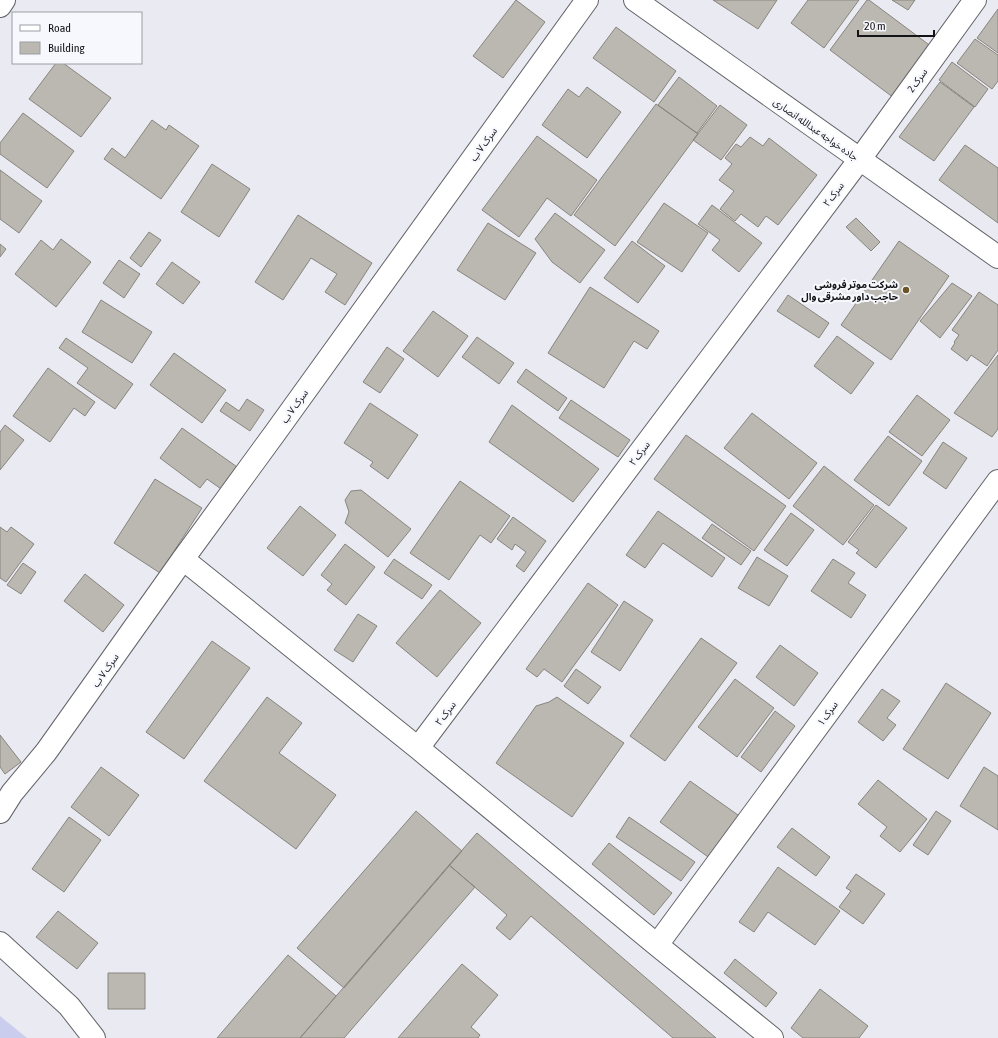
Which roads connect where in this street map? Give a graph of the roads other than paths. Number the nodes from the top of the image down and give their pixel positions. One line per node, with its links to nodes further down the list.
1 (4, 0): 5 (street)
2 (587, 0): 9 (street, سرک ۷ ب)
3 (635, 0): 6 (street, جاده خواجه عبدالله انصاری)
4 (975, 0): 6 (street, سرک 2)
5 (0, 6)
6 (860, 159): 7 (street, جاده خواجه عبدالله انصاری); 10 (street, سرک ۲)
7 (998, 257)
8 (998, 481): 13 (street, سرک ۱)
9 (182, 559): 10 (street); 11 (street, سرک ۷ ب)
10 (418, 748): 13 (street)
11 (0, 812)
12 (0, 943): 14 (street)
13 (657, 945): 15 (street)
14 (94, 1038)
15 (772, 1038)

